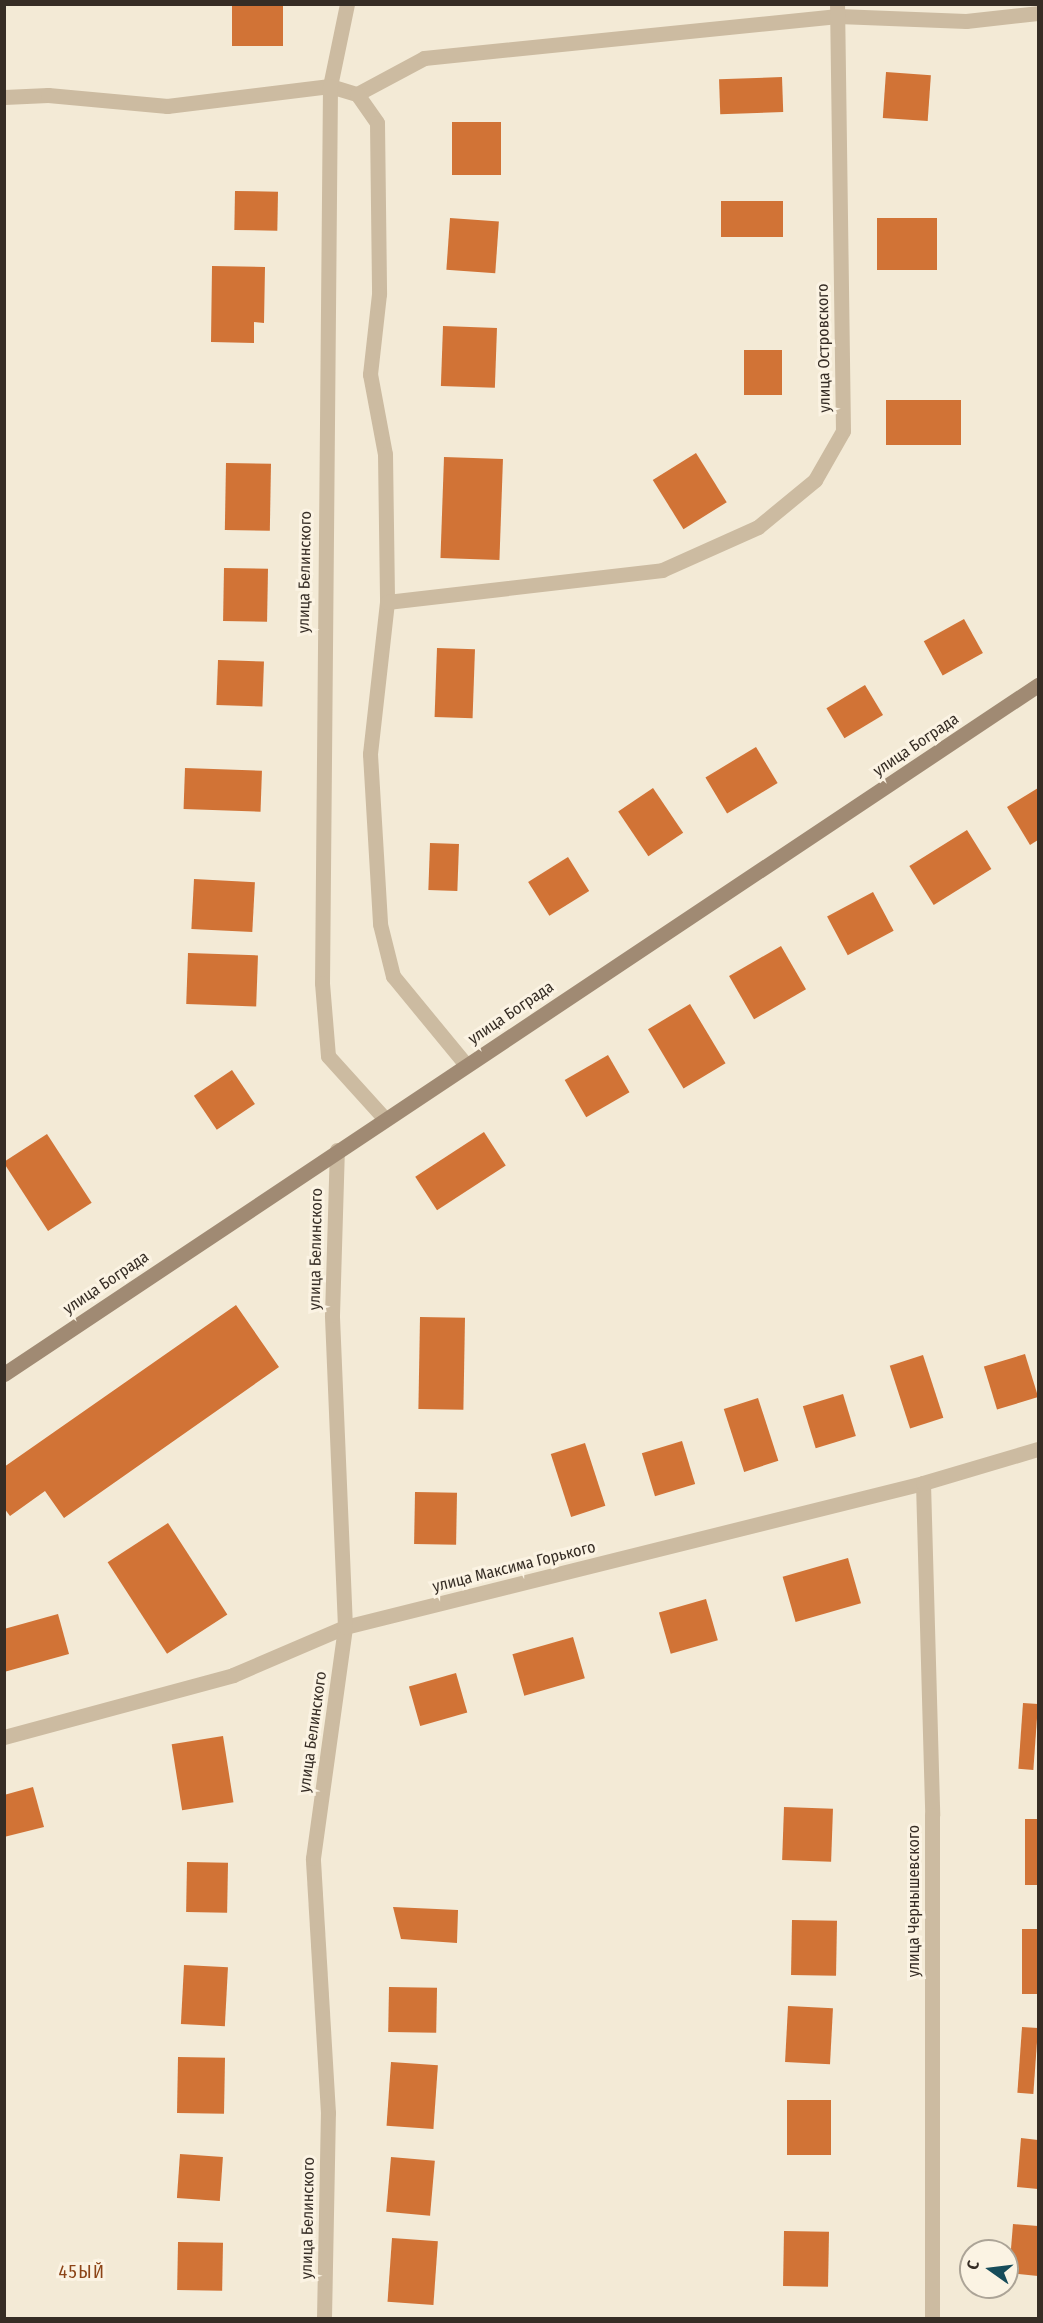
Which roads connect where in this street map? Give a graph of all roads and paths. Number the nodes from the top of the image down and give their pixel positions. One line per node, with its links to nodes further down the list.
1 (346, 4): 4 (street, улица Белинского)
2 (837, 10): 3 (street); 5 (street); 7 (street, улица Островского)
3 (1038, 13)
4 (330, 86): 5 (street); 6 (street); 10 (street, улица Белинского)
5 (357, 94): 7 (street)
6 (4, 97)
7 (387, 602): 9 (street)
8 (1038, 685): 9 (main road, улица Бограда)
9 (466, 1065): 10 (main road, улица Бограда)
10 (385, 1119): 11 (main road, улица Бограда)
11 (337, 1149): 12 (main road, улица Бограда); 15 (street, улица Белинского)
12 (4, 1374)
13 (1038, 1449): 14 (street, улица Максима Горького)
14 (923, 1483): 15 (street, улица Максима Горького); 18 (street, улица Чернышевского)
15 (345, 1627): 16 (street, улица Максима Горького); 17 (street, улица Белинского)
16 (4, 1737)
17 (324, 2319)
18 (932, 2319)

